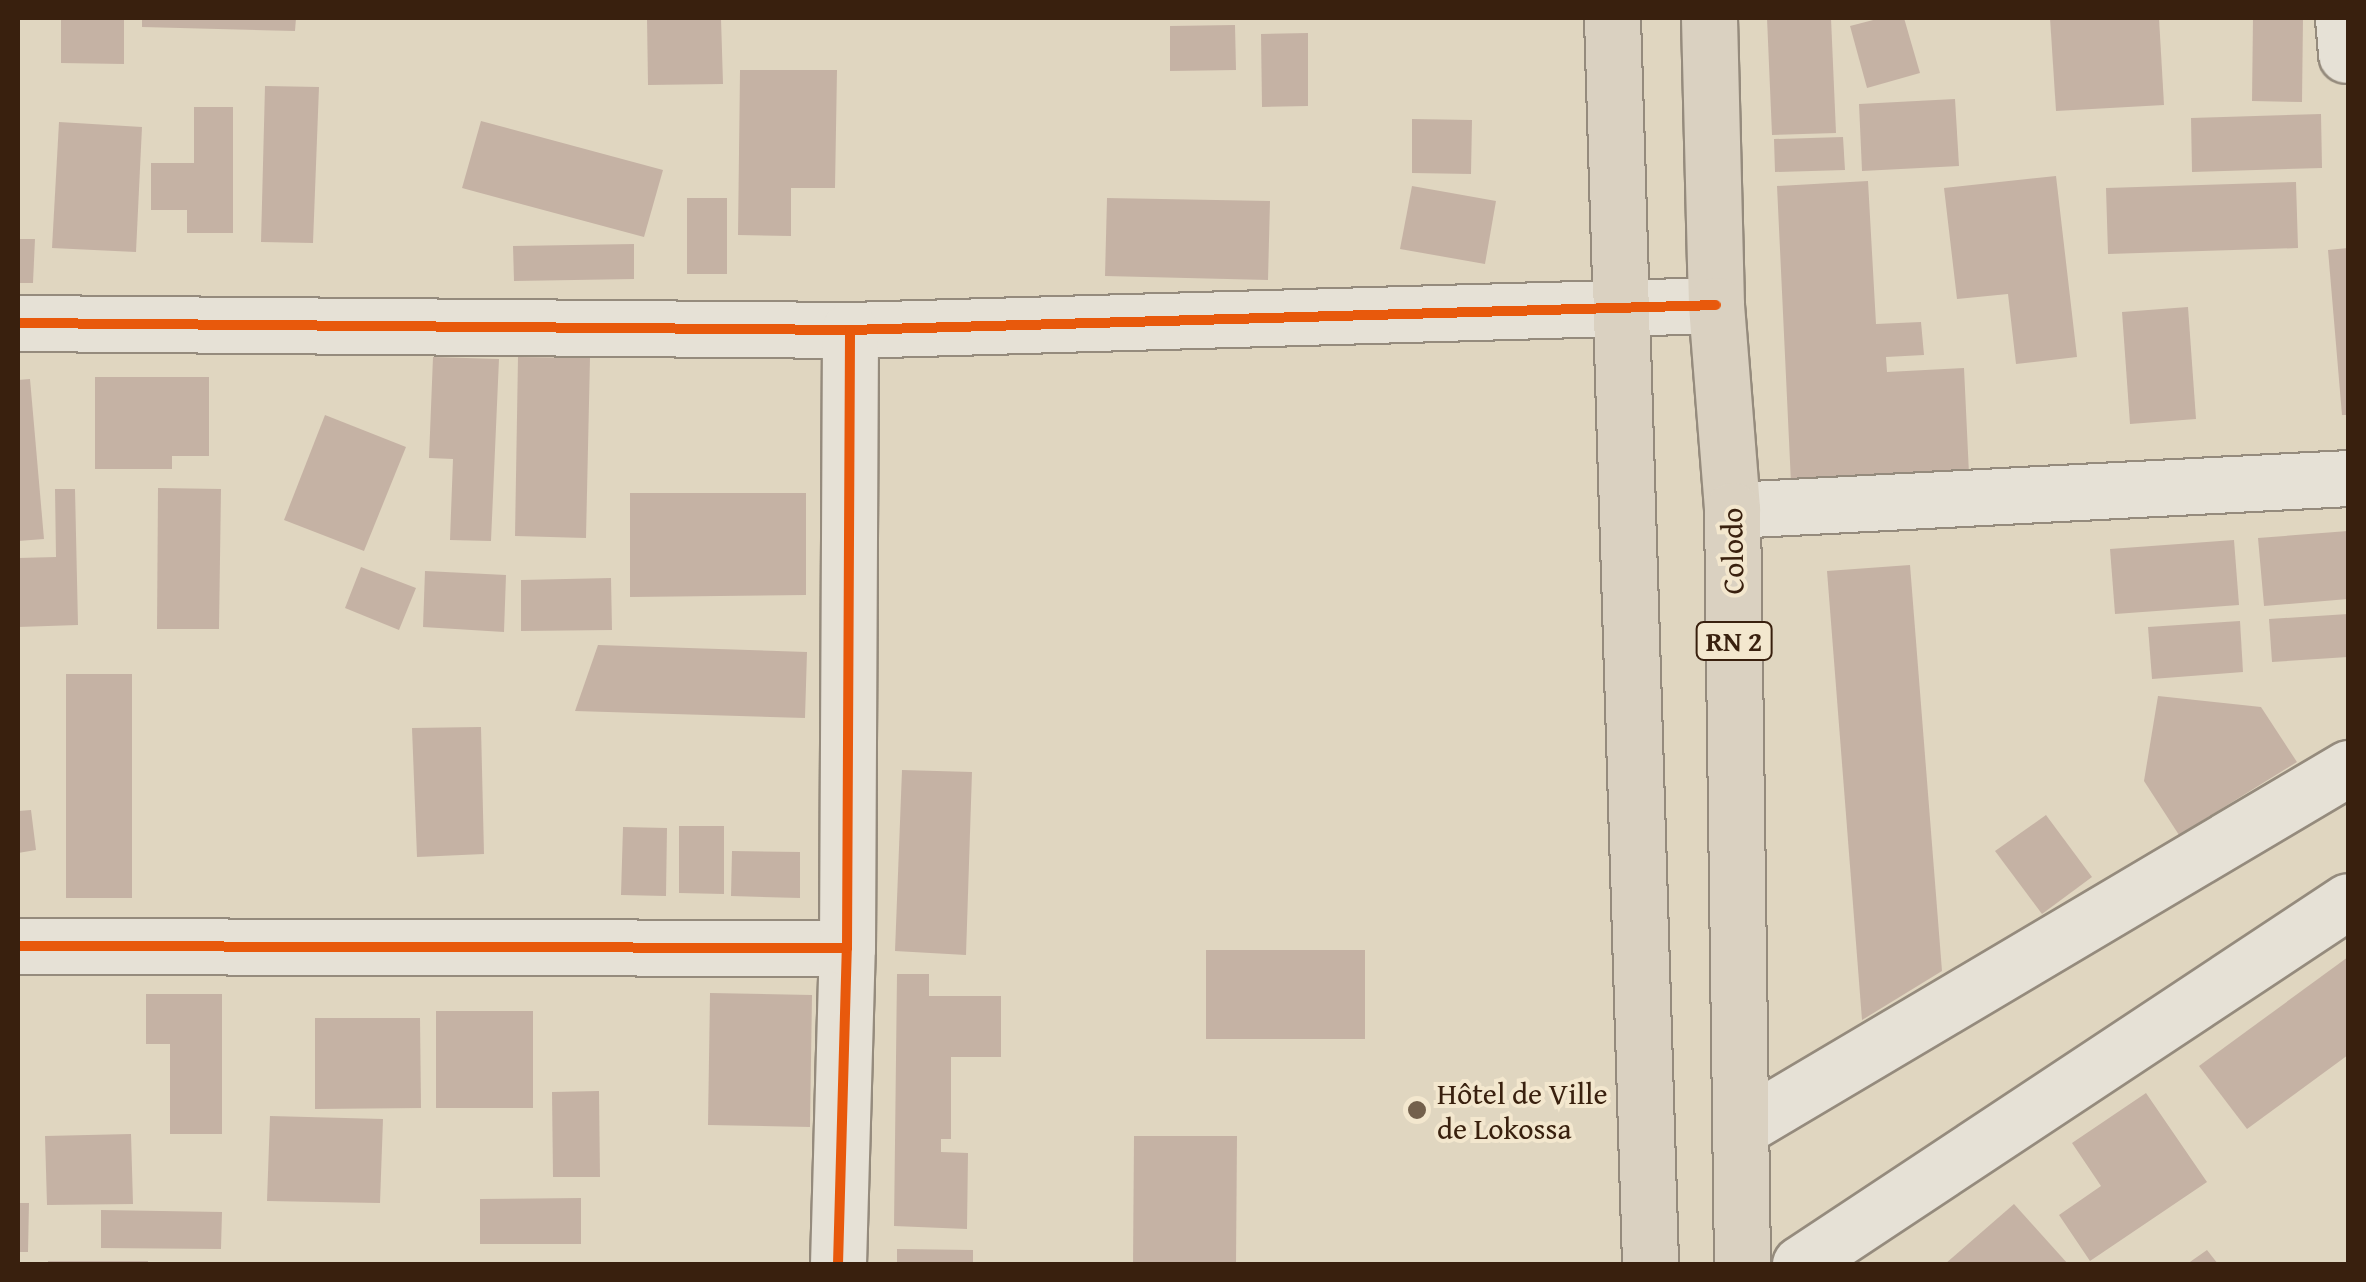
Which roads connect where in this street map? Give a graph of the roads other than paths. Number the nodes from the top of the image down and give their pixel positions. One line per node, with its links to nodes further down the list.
1 (1612, 18): 4 (main road)
2 (1709, 18): 3 (main road, Colodo / RN 2)
3 (1716, 304): 4 (street); 8 (main road, Colodo / RN 2)
4 (1617, 308): 6 (street); 15 (main road)
5 (18, 323): 6 (street)
6 (850, 330): 12 (street)
7 (2348, 478): 8 (street)
8 (1732, 510): 13 (main road, Colodo / RN 2)
9 (2348, 768): 13 (street)
10 (2348, 901): 17 (street)
11 (18, 946): 12 (street)
12 (847, 948): 14 (street)
13 (1741, 1128): 16 (main road, Colodo / RN 2)
14 (838, 1264)
15 (1650, 1264)
16 (1742, 1264)
17 (1800, 1264)

